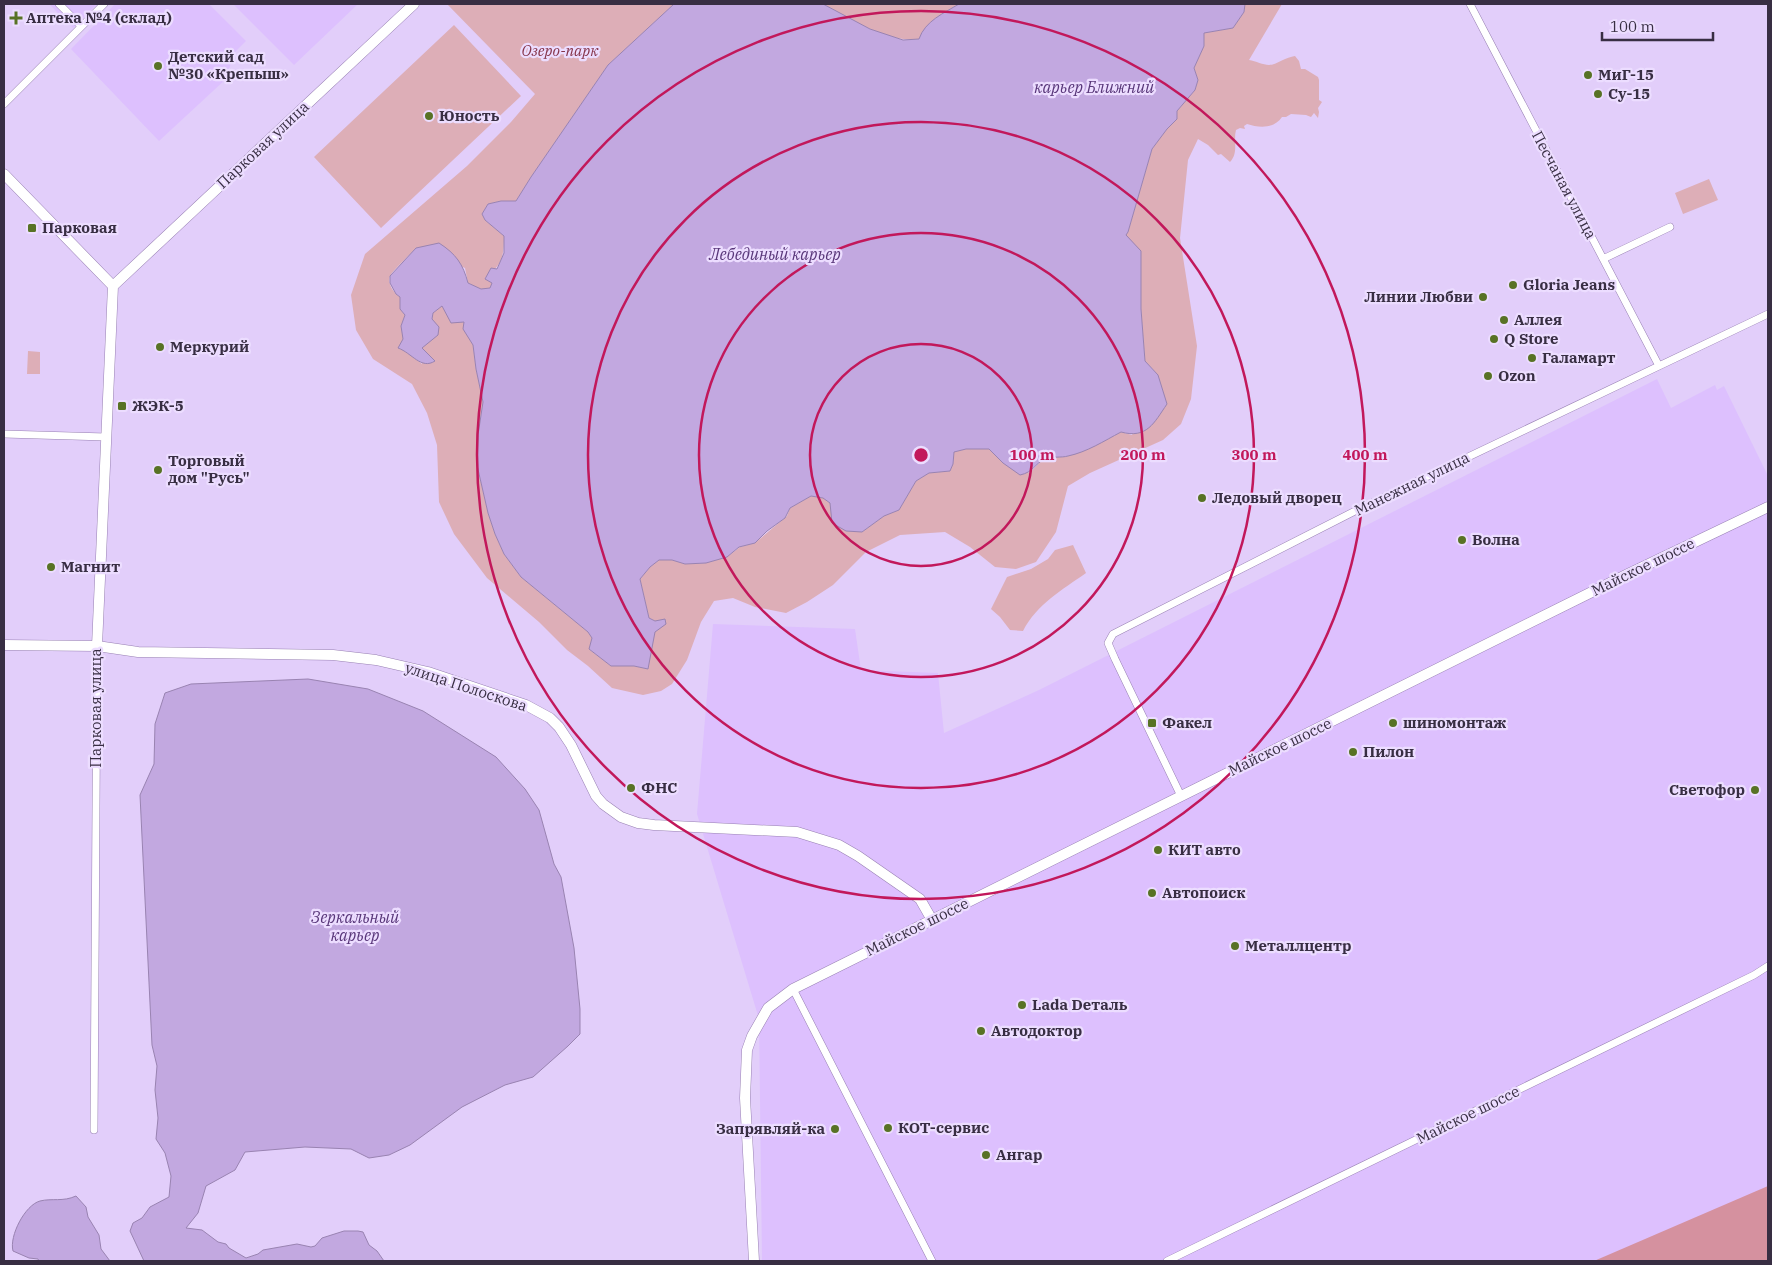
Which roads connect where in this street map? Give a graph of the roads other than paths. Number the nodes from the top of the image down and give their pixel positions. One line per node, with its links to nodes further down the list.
1 (59, 4): 5 (street)
2 (104, 4): 5 (street)
3 (414, 4): 10 (street, Парковая улица)
4 (1470, 4): 9 (street, Песчаная улица)
5 (81, 26): 6 (street)
6 (4, 104)
7 (5, 176): 10 (street)
8 (1670, 227): 9 (street)
9 (1603, 259): 12 (street, Песчаная улица)
10 (113, 286): 14 (street, Парковая улица)
11 (1768, 314): 12 (street, Манежная улица)
12 (1659, 366): 18 (street, Манежная улица)
13 (4, 434): 14 (street)
14 (106, 437): 17 (street, Парковая улица)
15 (1768, 507): 18 (street, Майское шоссе)
16 (4, 645): 17 (street, улица Полоскова)
17 (97, 646): 19 (street, улица Полоскова); 22 (street, Парковая улица)
18 (1180, 796): 19 (street, Майское шоссе)
19 (932, 920): 21 (street, Майское шоссе)
20 (1768, 966): 25 (street, Майское шоссе)
21 (793, 989): 23 (street, Майское шоссе); 24 (street)
22 (94, 1130)
23 (754, 1261)
24 (932, 1261)
25 (1167, 1261)

